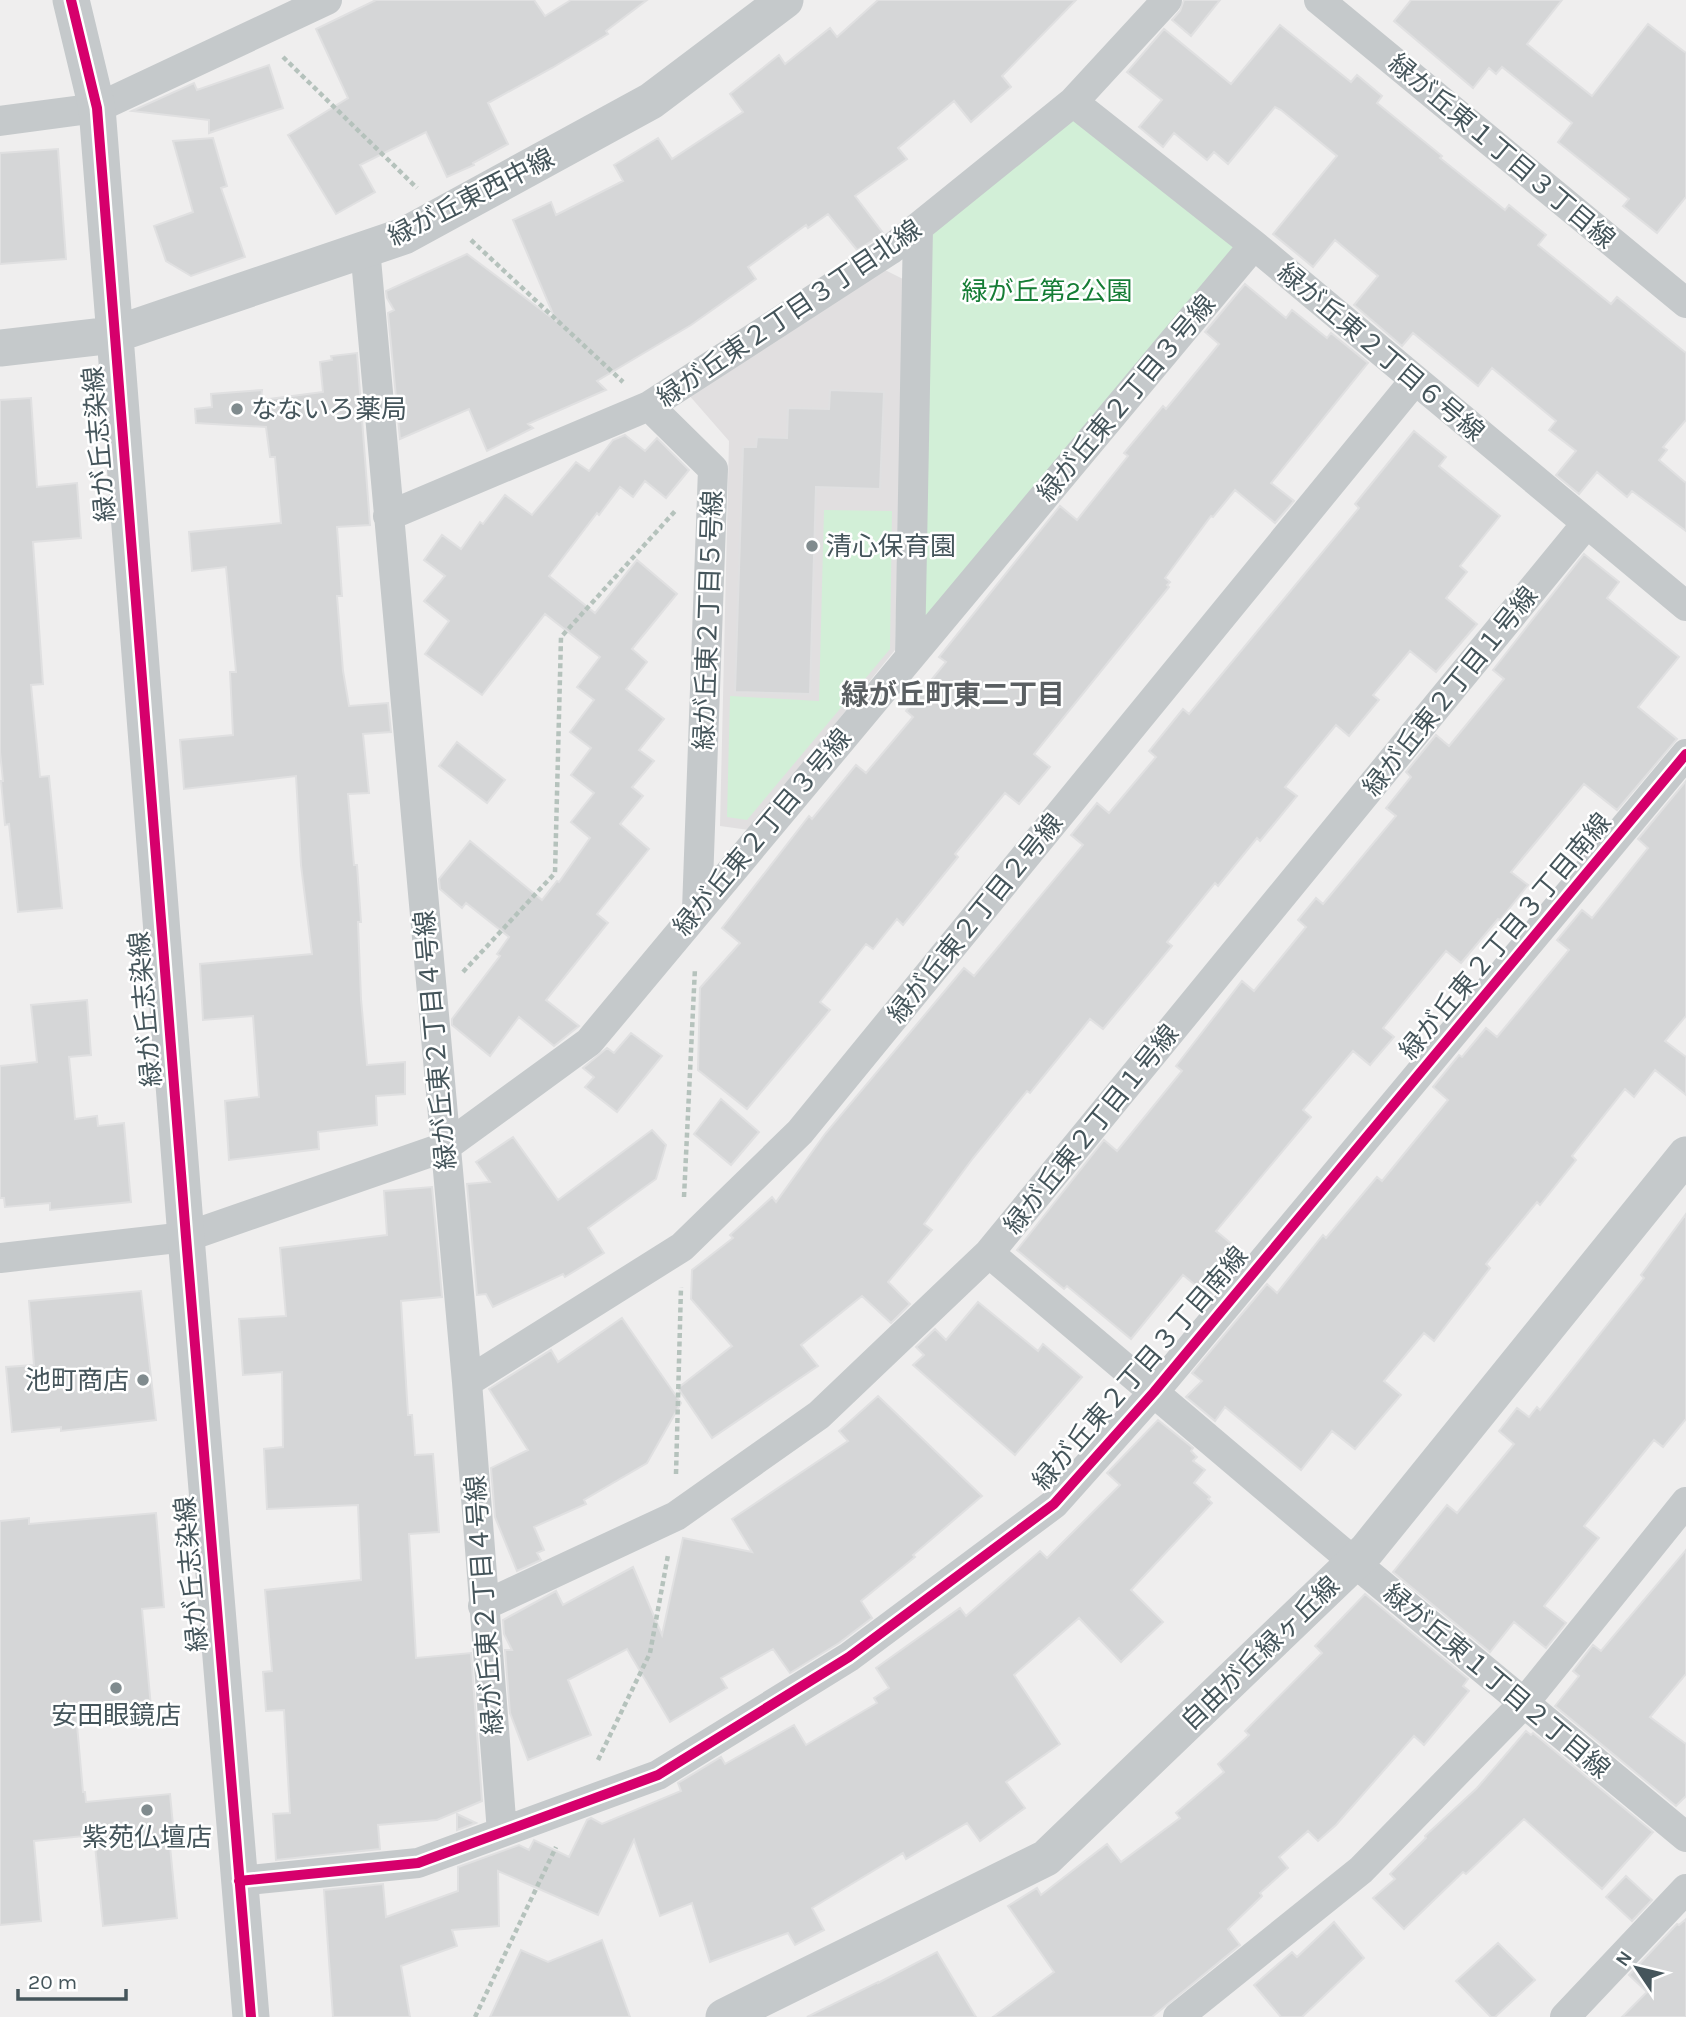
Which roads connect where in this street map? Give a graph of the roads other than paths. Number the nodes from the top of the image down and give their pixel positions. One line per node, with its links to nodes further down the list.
1 (71, 0): 7 (street, 緑が丘志染線)
2 (326, 0): 7 (street)
3 (785, 0): 11 (street, 緑が丘東西中線)
4 (1167, 0): 6 (street, 緑が丘東２丁目３丁目北線)
5 (1319, 0): 12 (street, 緑が丘東１丁目３丁目線)
6 (1073, 102): 9 (street, 緑が丘東２丁目３丁目北線); 10 (street, 緑が丘東２丁目６号線)
7 (97, 108): 8 (street); 13 (street, 緑が丘志染線)
8 (0, 121)
9 (918, 228): 16 (street, 緑が丘東２丁目３丁目北線); 20 (street)
10 (1254, 245): 15 (street, 緑が丘東２丁目６号線); 20 (street, 緑が丘東２丁目３号線)
11 (365, 248): 13 (street, 緑が丘東西中線); 17 (street, 緑が丘東２丁目４号線)
12 (1686, 303)
13 (113, 335): 14 (street, 緑が丘東西中線); 25 (street, 緑が丘志染線)
14 (0, 348)
15 (1415, 380): 18 (street, 緑が丘東２丁目６号線); 28 (street, 緑が丘東２丁目２号線)
16 (649, 406): 17 (street, 緑が丘東２丁目３丁目北線); 22 (street, 緑が丘東２丁目５号線)
17 (388, 516): 23 (street, 緑が丘東２丁目４号線)
18 (1587, 523): 19 (street, 緑が丘東２丁目６号線); 26 (street, 緑が丘東２丁目１号線)
19 (1686, 606)
20 (911, 655): 22 (street, 緑が丘東２丁目３号線)
21 (1686, 754): 29 (street, 緑が丘東２丁目３丁目南線)
22 (697, 910): 23 (street, 緑が丘東２丁目３号線)
23 (445, 1147): 25 (street, 緑が丘東２丁目３号線); 28 (street, 緑が丘東２丁目４号線)
24 (1686, 1155): 31 (street, 自由が丘緑ヶ丘線)
25 (186, 1237): 27 (street, 緑が丘東２丁目３号線); 36 (street, 緑が丘志染線)
26 (989, 1253): 29 (street, 緑が丘東１丁目２丁目線); 32 (street, 緑が丘東２丁目１号線)
27 (0, 1258)
28 (467, 1382): 32 (street, 緑が丘東２丁目４号線)
29 (1154, 1392): 31 (street, 緑が丘東１丁目２丁目線); 34 (street, 緑が丘東２丁目３丁目南線)
30 (1686, 1502): 33 (street)
31 (1354, 1562): 33 (street, 緑が丘東１丁目２丁目線); 39 (street, 自由が丘緑ヶ丘線)
32 (483, 1606): 34 (street, 緑が丘東２丁目４号線)
33 (1524, 1703): 35 (street, 緑が丘東１丁目２丁目線); 40 (street)
34 (502, 1832): 36 (street, 緑が丘東２丁目３丁目南線)
35 (1686, 1837)
36 (239, 1881): 38 (street, 緑が丘志染線)
37 (1686, 1889): 41 (street)
38 (251, 2017)
39 (724, 2017)
40 (1178, 2017)
41 (1565, 2017)

